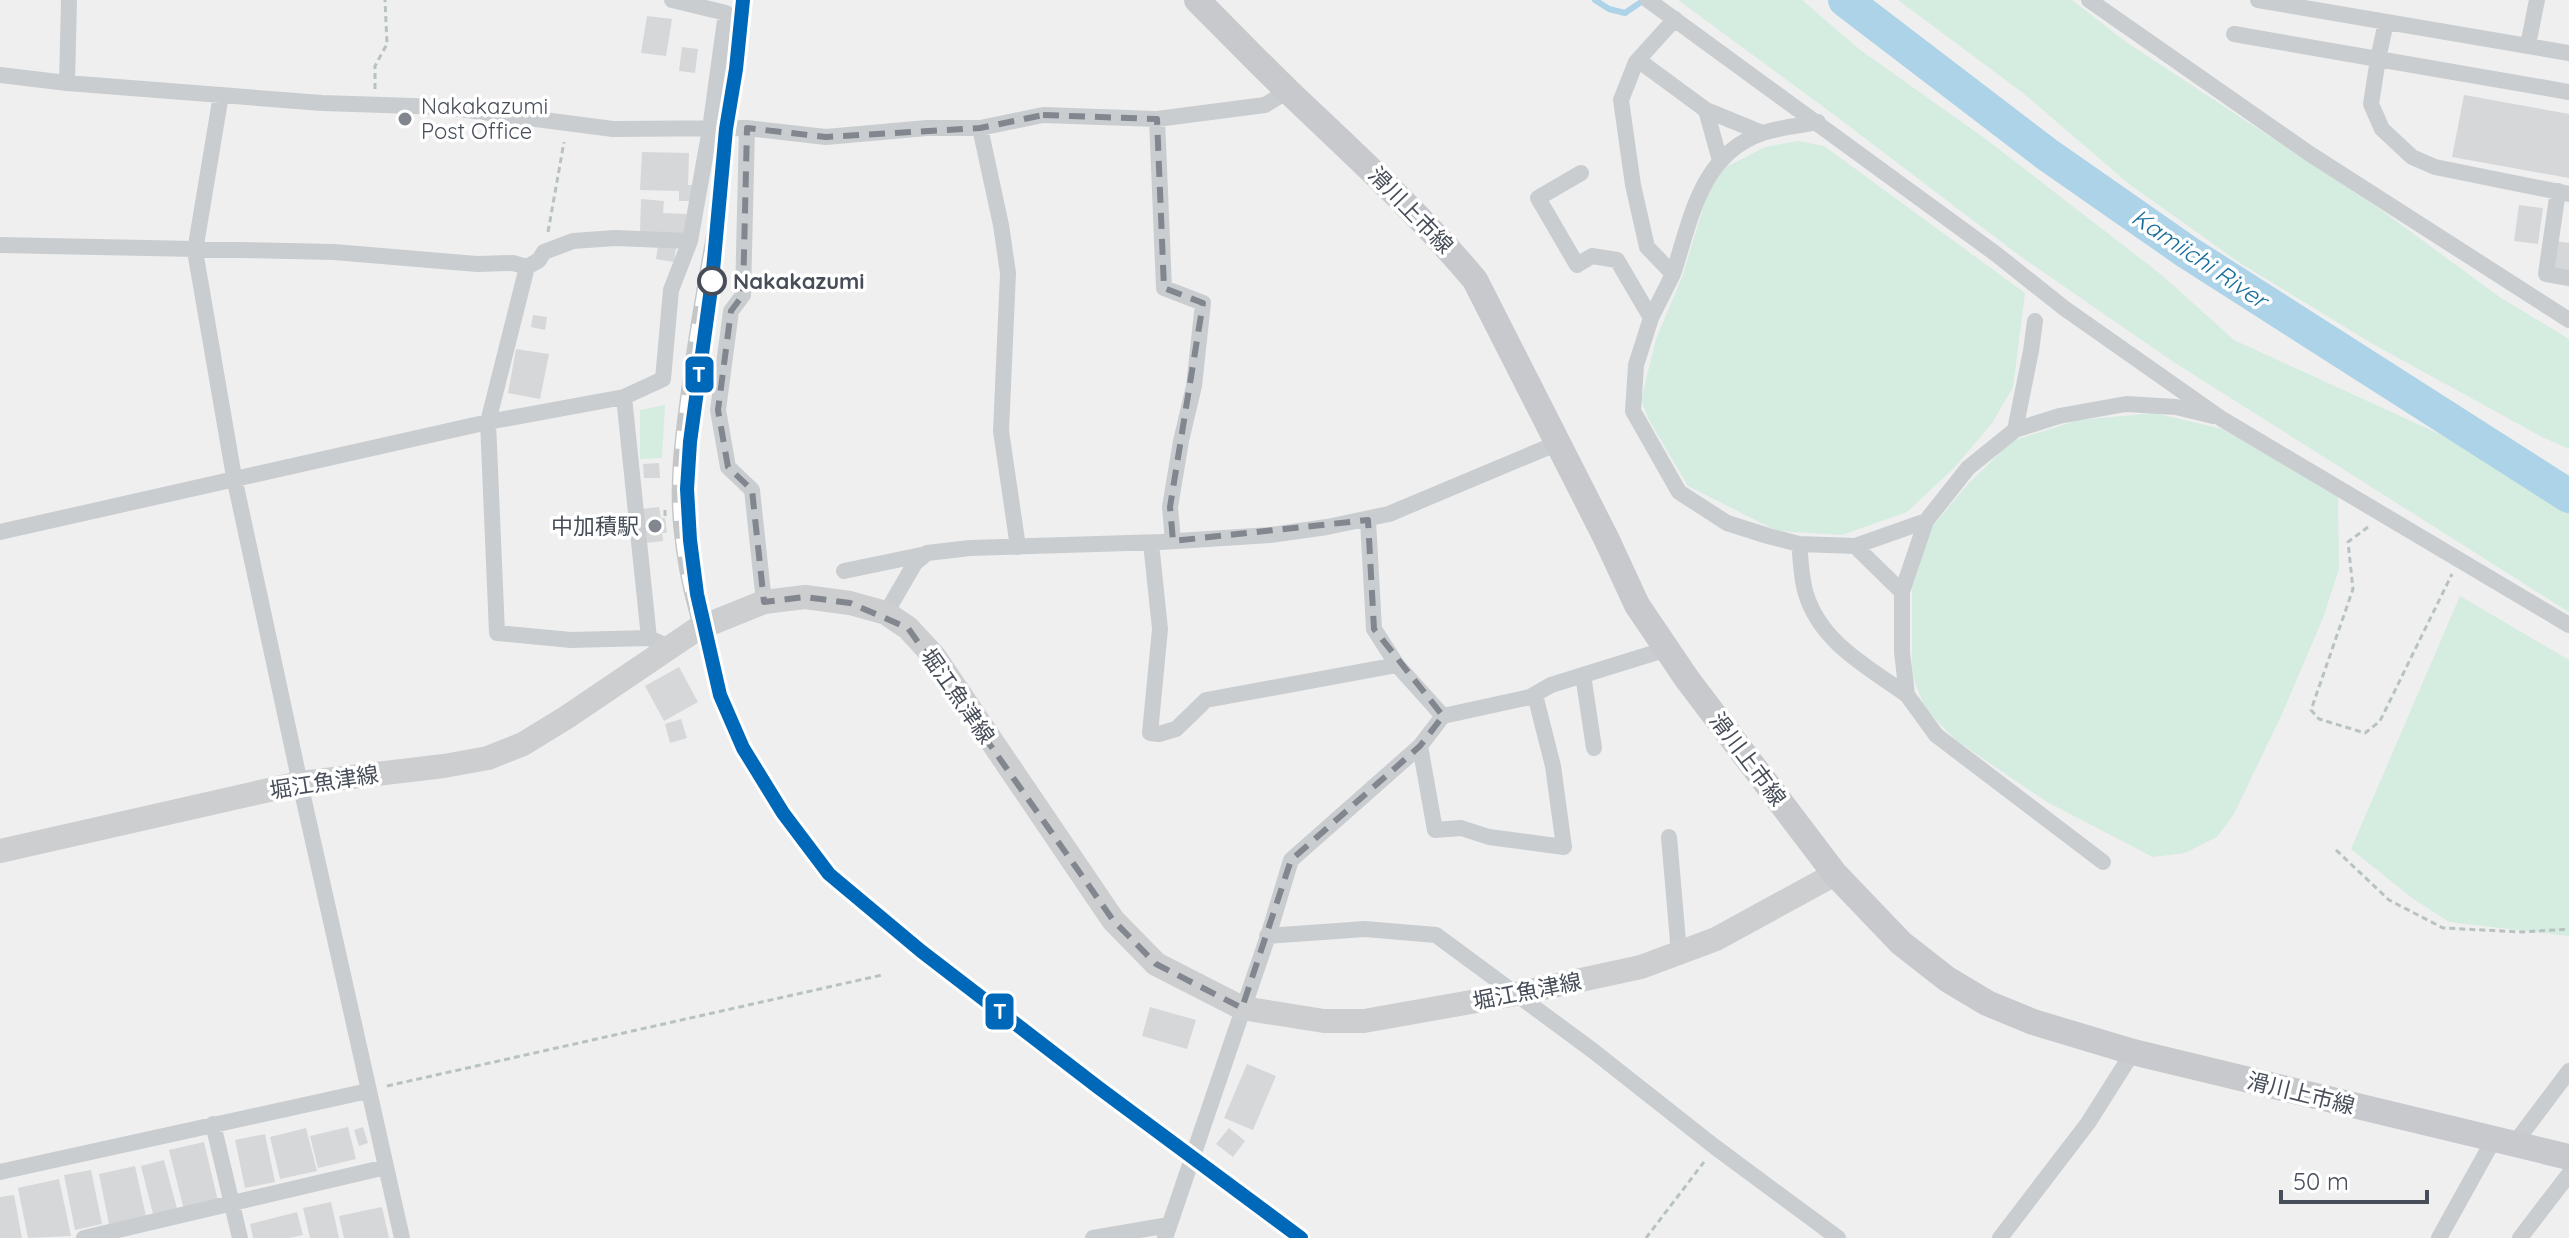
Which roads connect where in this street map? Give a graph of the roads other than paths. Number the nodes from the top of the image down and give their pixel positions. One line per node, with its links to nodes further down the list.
1 (69, 0): 16 (street)
2 (672, 0): 25 (street)
3 (1197, 0): 17 (main road, 滑川上市線)
4 (1648, 0): 8 (street)
5 (2089, 0): 37 (street)
6 (2258, 0): 9 (street)
7 (2537, 0): 11 (street)
8 (1675, 19): 14 (street); 22 (street)
9 (2386, 22): 11 (street); 13 (street)
10 (2234, 34): 13 (street)
11 (2528, 45): 12 (street)
12 (2569, 53)
13 (2378, 59): 18 (street); 29 (street)
14 (1638, 60): 20 (street); 34 (street)
15 (0, 75): 16 (street)
16 (67, 83): 19 (street)
17 (1288, 91): 21 (street); 43 (main road, 滑川上市線)
18 (2569, 92)
19 (221, 95): 25 (street); 32 (street)
20 (1706, 110): 26 (street); 27 (street)
21 (1157, 119): 24 (street); 48 (street)
22 (1818, 122): 26 (street); 40 (street)
23 (747, 128): 24 (street); 25 (street); 56 (street)
24 (980, 128): 52 (street)
25 (710, 129): 30 (street)
26 (1762, 133): 27 (street)
27 (1720, 161): 34 (street)
28 (1581, 173): 36 (street)
29 (2563, 192): 35 (street)
30 (690, 241): 33 (street); 39 (street)
31 (0, 245): 32 (street)
32 (195, 251): 33 (street); 44 (street)
33 (527, 267): 41 (street)
34 (1673, 274): 36 (street)
35 (2569, 278)
36 (1651, 318): 50 (street)
37 (2569, 320)
38 (2035, 321): 42 (street)
39 (624, 397): 41 (street); 59 (street)
40 (2222, 419): 42 (street); 58 (street)
41 (488, 422): 44 (street); 59 (street)
42 (2015, 430): 46 (street)
43 (1558, 443): 45 (street); 60 (main road, 滑川上市線)
44 (234, 477): 47 (street); 68 (street)
45 (1368, 520): 48 (street); 61 (street)
46 (1926, 521): 51 (street); 55 (street)
47 (0, 532)
48 (1173, 541): 49 (street)
49 (1151, 543): 52 (street); 61 (street)
50 (1799, 544): 51 (street); 64 (street)
51 (1855, 546): 55 (street)
52 (1018, 547): 53 (street)
53 (927, 553): 54 (street); 57 (street)
54 (844, 571)
55 (1902, 592): 64 (street)
56 (764, 602): 57 (main road, 堀江魚津線); 59 (main road, 堀江魚津線)
57 (886, 613): 76 (main road, 堀江魚津線)
58 (2569, 625)
59 (659, 642): 68 (main road, 堀江魚津線)
60 (1667, 649): 62 (street); 72 (main road, 滑川上市線)
61 (1397, 665): 65 (street)
62 (1583, 675): 63 (street); 67 (street)
63 (1535, 695): 65 (street); 66 (street)
64 (1907, 695): 71 (street)
65 (1443, 716): 66 (street)
66 (1420, 746): 73 (street)
67 (1594, 748)
68 (300, 783): 70 (main road, 堀江魚津線); 79 (street)
69 (1669, 837): 74 (street)
70 (0, 851)
71 (2103, 862)
72 (1835, 874): 74 (main road, 堀江魚津線); 77 (main road, 滑川上市線)
73 (1267, 936): 75 (street); 76 (street)
74 (1679, 953): 75 (main road, 堀江魚津線)
75 (1516, 994): 76 (main road, 堀江魚津線); 92 (street)
76 (1242, 1008): 87 (street)
77 (2133, 1052): 81 (main road, 滑川上市線); 93 (street)
78 (2569, 1071): 81 (street)
79 (368, 1091): 80 (street); 83 (street)
80 (213, 1124): 84 (street); 86 (street)
81 (2504, 1141): 82 (main road, 滑川上市線); 94 (street)
82 (2569, 1157)
83 (386, 1167): 86 (street); 90 (street)
84 (0, 1172)
85 (2569, 1174): 95 (street)
86 (232, 1203): 88 (street); 89 (street)
87 (1167, 1232): 91 (street)
88 (84, 1238)
89 (240, 1238)
90 (402, 1238)
91 (1093, 1238)
92 (1838, 1238)
93 (2000, 1238)
94 (2439, 1238)
95 (2520, 1238)

